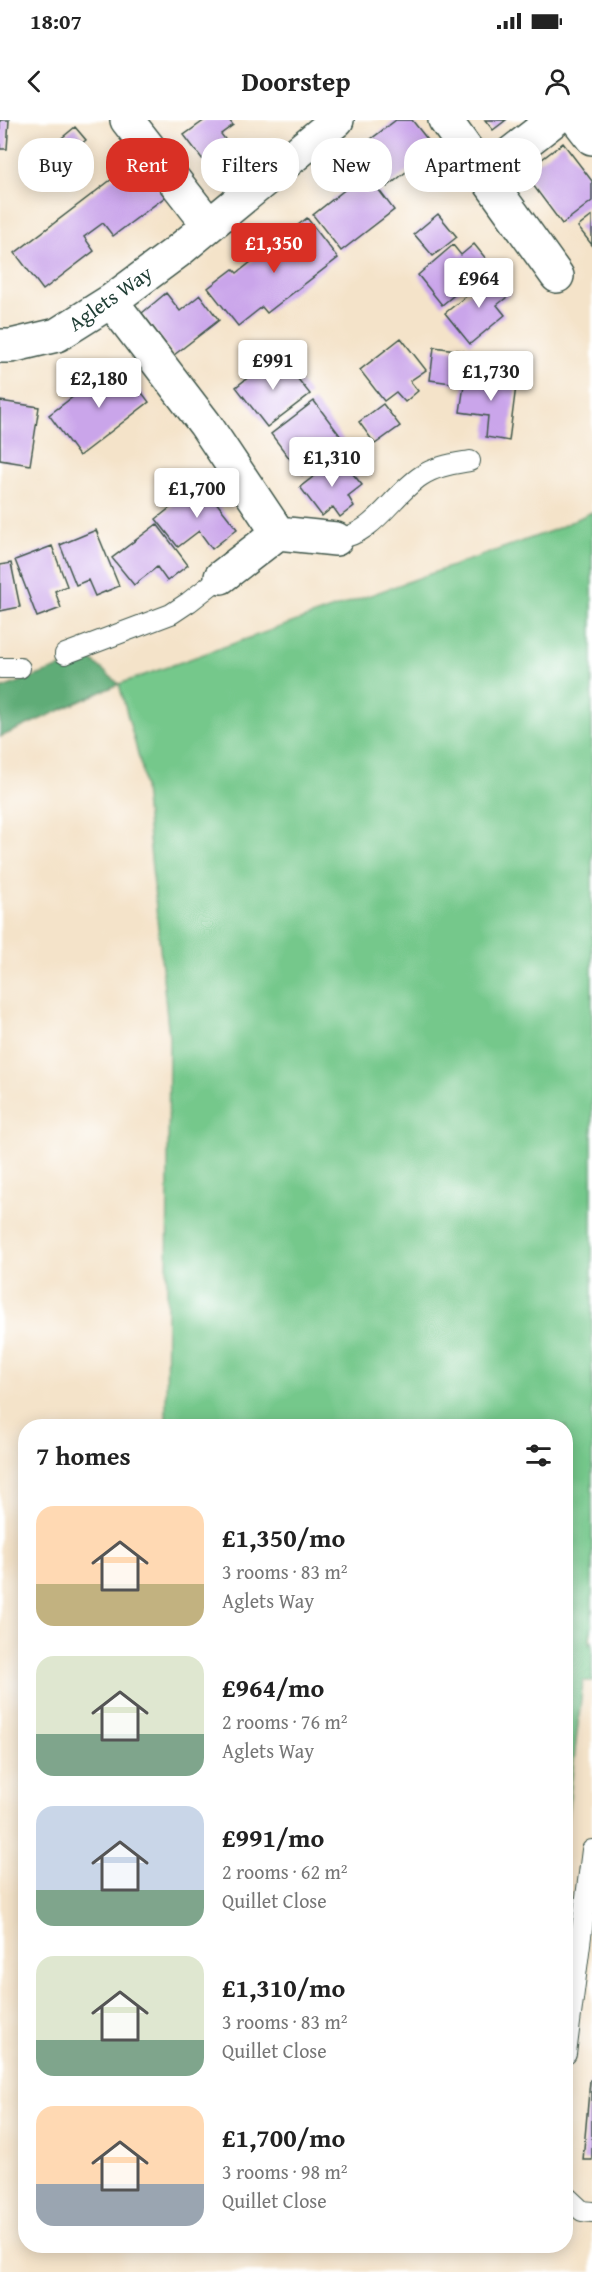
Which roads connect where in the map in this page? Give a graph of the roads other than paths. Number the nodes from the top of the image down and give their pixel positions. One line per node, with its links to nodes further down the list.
1 (127, 120): 10 (street)
2 (337, 120): 10 (street, Aglets Way)
3 (445, 120): 6 (street)
4 (554, 120): 7 (street)
5 (578, 120): 8 (street)
6 (457, 138)
7 (531, 138)
8 (592, 138)
9 (495, 192): 11 (street)
10 (209, 225): 12 (street, Aglets Way)
11 (557, 276)
12 (111, 301): 13 (street, Aglets Way); 15 (street)
13 (0, 346)
14 (470, 461): 16 (lane)
15 (278, 533): 16 (street); 17 (street)
16 (336, 539)
17 (221, 577): 18 (lane)
18 (65, 654)
19 (0, 668): 20 (lane)
20 (20, 668)
21 (592, 1850): 22 (lane)
22 (573, 1999)
23 (573, 2203): 24 (lane)
24 (592, 2212)

